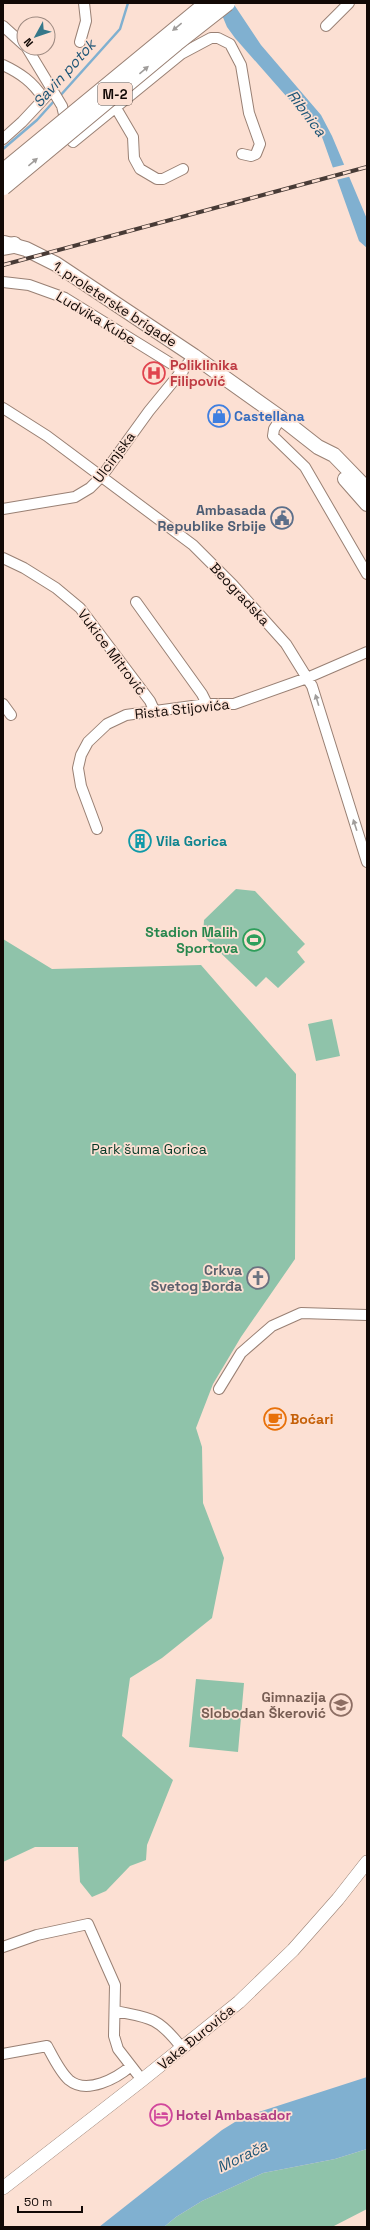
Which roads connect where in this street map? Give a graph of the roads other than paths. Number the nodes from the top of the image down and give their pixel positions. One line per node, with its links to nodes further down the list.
1 (84, 3): 8 (street)
2 (208, 3): 17 (main road, M-2, one-way to 17, bridge)
3 (227, 3): 18 (main road, M-2, one-way to 3, bridge)
4 (349, 3): 6 (street)
5 (3, 26): 7 (street)
6 (326, 26)
7 (16, 38)
8 (80, 42)
9 (32, 56): 11 (street)
10 (3, 65): 12 (street)
11 (54, 93): 12 (street); 13 (street)
12 (43, 98): 14 (street)
13 (116, 108): 15 (street); 16 (street)
14 (3, 139)
15 (242, 154)
16 (183, 169)
17 (3, 172)
18 (3, 187)
19 (7, 245): 21 (main road, 1. proleterske brigade)
20 (3, 282): 22 (street, Ludvika Kube)
21 (194, 356): 22 (street, Ulcinjska); 24 (main road, 1. proleterske brigade)
22 (183, 371): 26 (street, Ulcinjska)
23 (3, 408): 26 (street, Beogradska)
24 (281, 418): 25 (main road, 1. proleterske brigade); 31 (street)
25 (318, 447): 27 (main road); 28 (main road)
26 (102, 476): 29 (street, Ulcinjska); 34 (street, Beogradska)
27 (367, 489)
28 (367, 504)
29 (3, 509)
30 (3, 558): 37 (street, Vukice Mitrović)
31 (367, 574)
32 (136, 602): 36 (street)
33 (367, 652): 34 (street, Rista Stijovića)
34 (307, 678): 36 (street, Rista Stijovića); 40 (street, Beogradska, one-way to 34)
35 (3, 704): 38 (street)
36 (207, 704): 37 (street, Rista Stijovića)
37 (155, 712): 39 (street, Rista Stijovića)
38 (11, 715)
39 (97, 829)
40 (367, 862)
41 (367, 1315): 42 (street)
42 (218, 1389)
43 (367, 1862): 49 (street, Vaka Đurovića)
44 (3, 1947): 45 (street)
45 (115, 2010): 46 (street); 48 (street)
46 (178, 2043)
47 (3, 2054): 48 (street)
48 (131, 2066): 49 (street)
49 (142, 2080): 50 (street, Vaka Đurovića)
50 (3, 2188)

